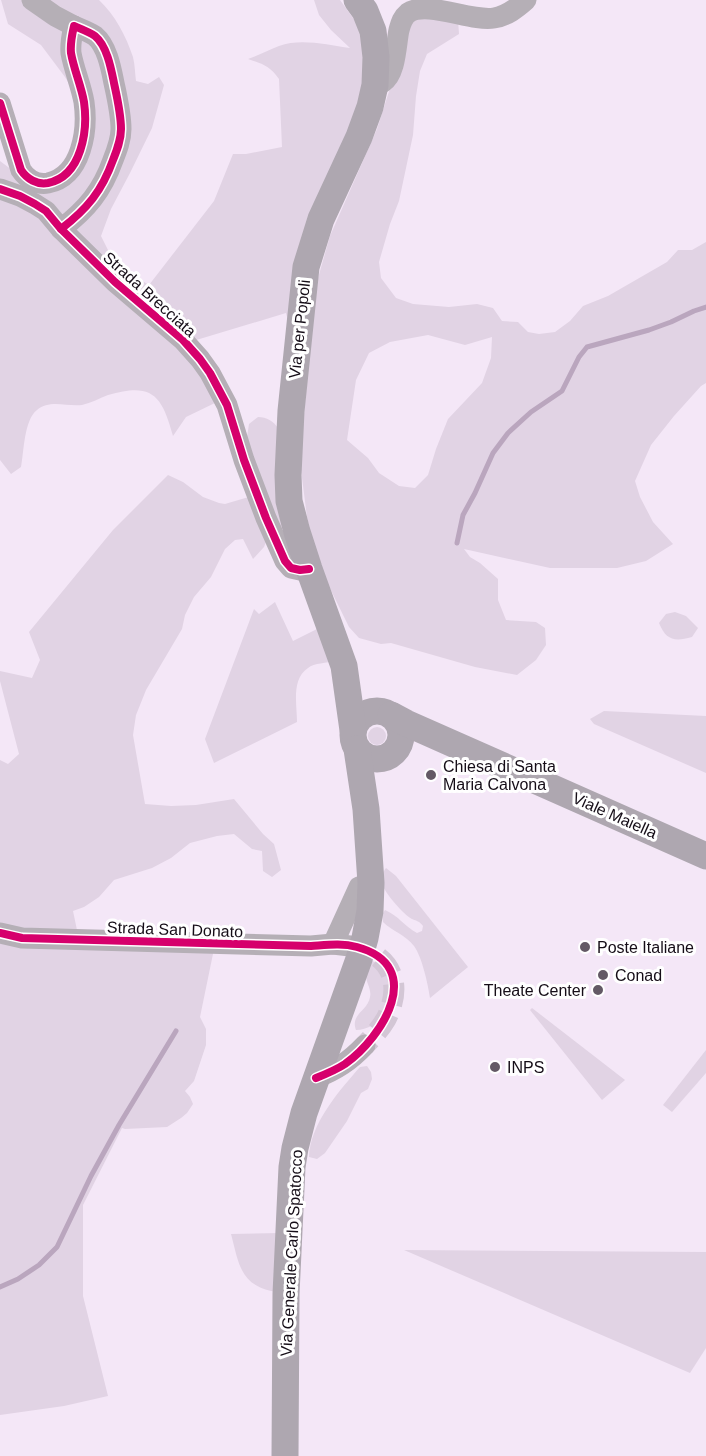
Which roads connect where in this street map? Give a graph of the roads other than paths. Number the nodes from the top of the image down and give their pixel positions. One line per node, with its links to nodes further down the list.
1 (32, 0): 4 (street)
2 (357, 0): 5 (main road, Via per Popoli)
3 (526, 0): 5 (street)
4 (74, 26): 6 (street); 8 (street)
5 (375, 85): 9 (main road, Via per Popoli)
6 (0, 103)
7 (0, 189): 8 (street, Strada Brecciata)
8 (61, 229): 9 (street, Strada Brecciata)
9 (309, 570): 10 (main road, Via per Popoli)
10 (344, 666): 11 (main road, Via per Popoli); 12 (main road, Via per Popoli)
11 (385, 713): 12 (main road); 13 (main road, Viale Maiella); 14 (main road)
12 (355, 739): 14 (main road); 15 (main road, Via Generale Carlo Spatocco)
13 (458, 746): 14 (main road, Viale Maiella); 16 (main road, Viale Maiella)
14 (390, 754): 15 (main road, Via Generale Carlo Spatocco)
15 (366, 809): 17 (main road, Via Generale Carlo Spatocco)
16 (706, 856)
17 (371, 883): 18 (street, Strada San Donato); 19 (main road, Via Generale Carlo Spatocco)
18 (0, 933)
19 (330, 1040): 20 (main road, Via Generale Carlo Spatocco); 20 (street)
20 (316, 1078): 21 (main road, Via Generale Carlo Spatocco)
21 (285, 1456)

